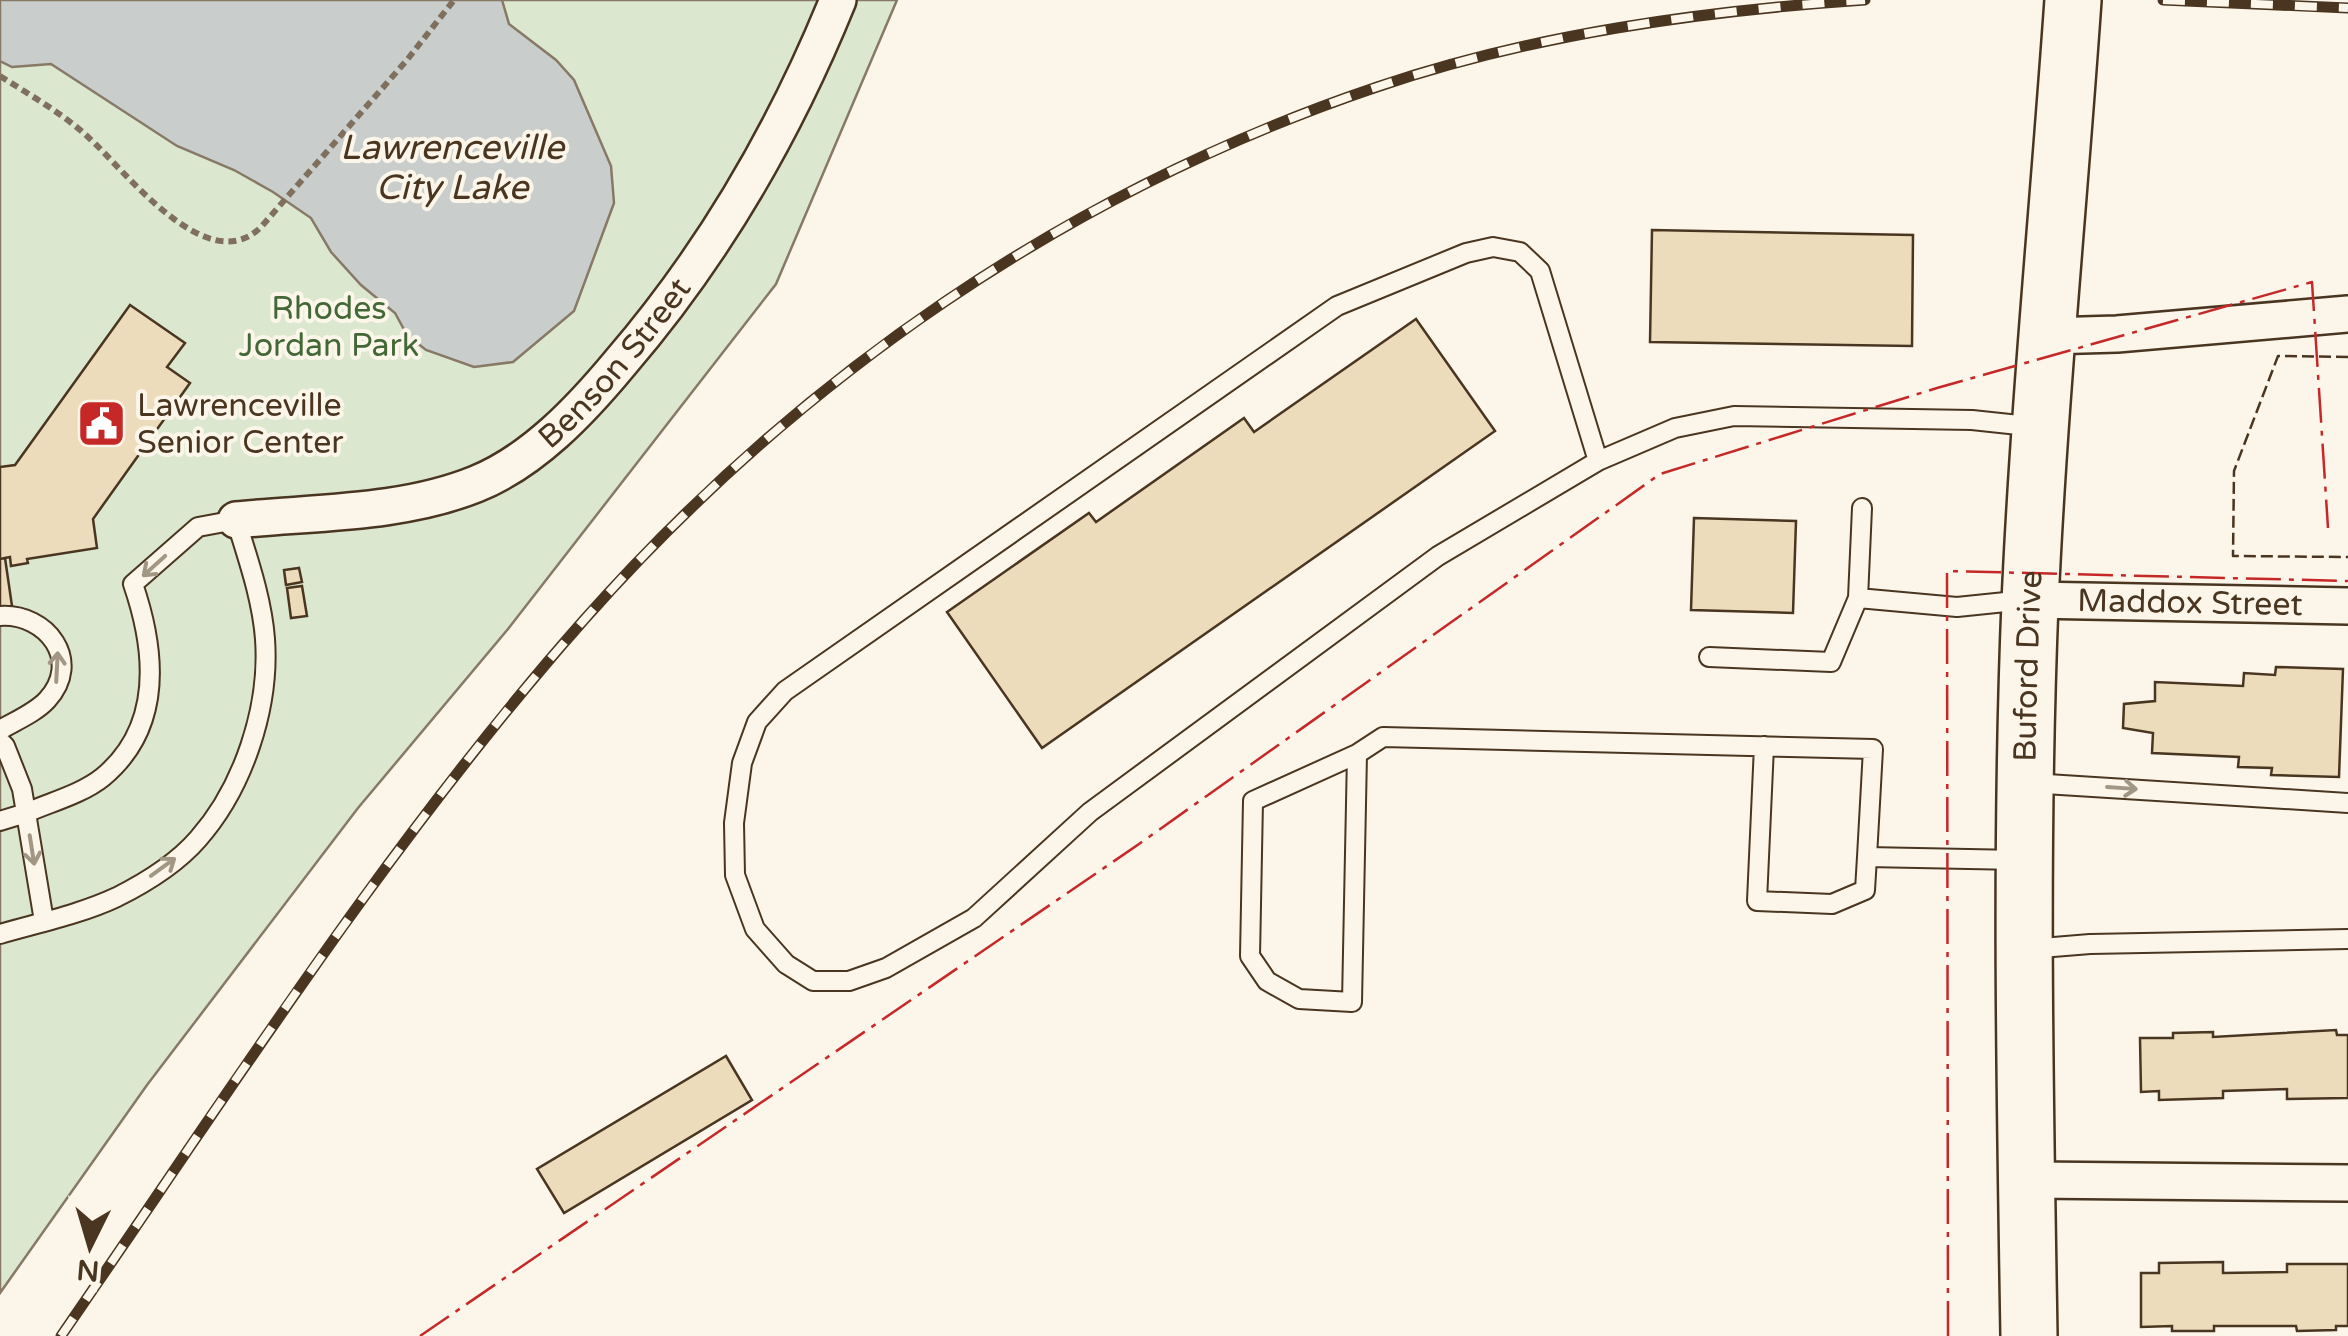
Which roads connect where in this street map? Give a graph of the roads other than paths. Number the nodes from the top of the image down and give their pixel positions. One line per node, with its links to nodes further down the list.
1 (838, 0): 8 (street, Benson Street)
2 (2074, 0): 4 (highway, Buford Drive)
3 (2348, 314): 4 (street)
4 (2048, 336): 5 (highway, Buford Drive)
5 (2042, 428): 6 (lane); 10 (highway, Buford Drive)
6 (1598, 461): 6 (lane)
7 (1862, 508): 9 (lane)
8 (236, 520): 20 (lane, one-way to 20); 24 (lane, one-way to 8)
9 (1858, 598): 10 (lane); 13 (lane)
10 (2030, 600): 11 (street, Maddox Street); 18 (highway, Buford Drive)
11 (2348, 606)
12 (0, 616): 14 (lane, one-way to 12)
13 (1708, 657)
14 (0, 730)
15 (0, 741): 20 (lane)
16 (1764, 746): 17 (lane); 22 (lane); 22 (lane)
17 (1357, 754): 17 (lane)
18 (2024, 783): 19 (lane, one-way to 19); 23 (highway, Buford Drive)
19 (2348, 803)
20 (26, 813): 21 (lane); 24 (lane, one-way to 24)
21 (0, 821)
22 (1868, 857): 23 (lane)
23 (2024, 860): 27 (highway, Buford Drive)
24 (44, 922): 25 (lane)
25 (0, 934)
26 (2348, 939): 27 (lane)
27 (2024, 950): 28 (highway, Buford Drive)
28 (2026, 1180): 29 (street); 30 (highway, Buford Drive)
29 (2348, 1184)
30 (2029, 1336)

